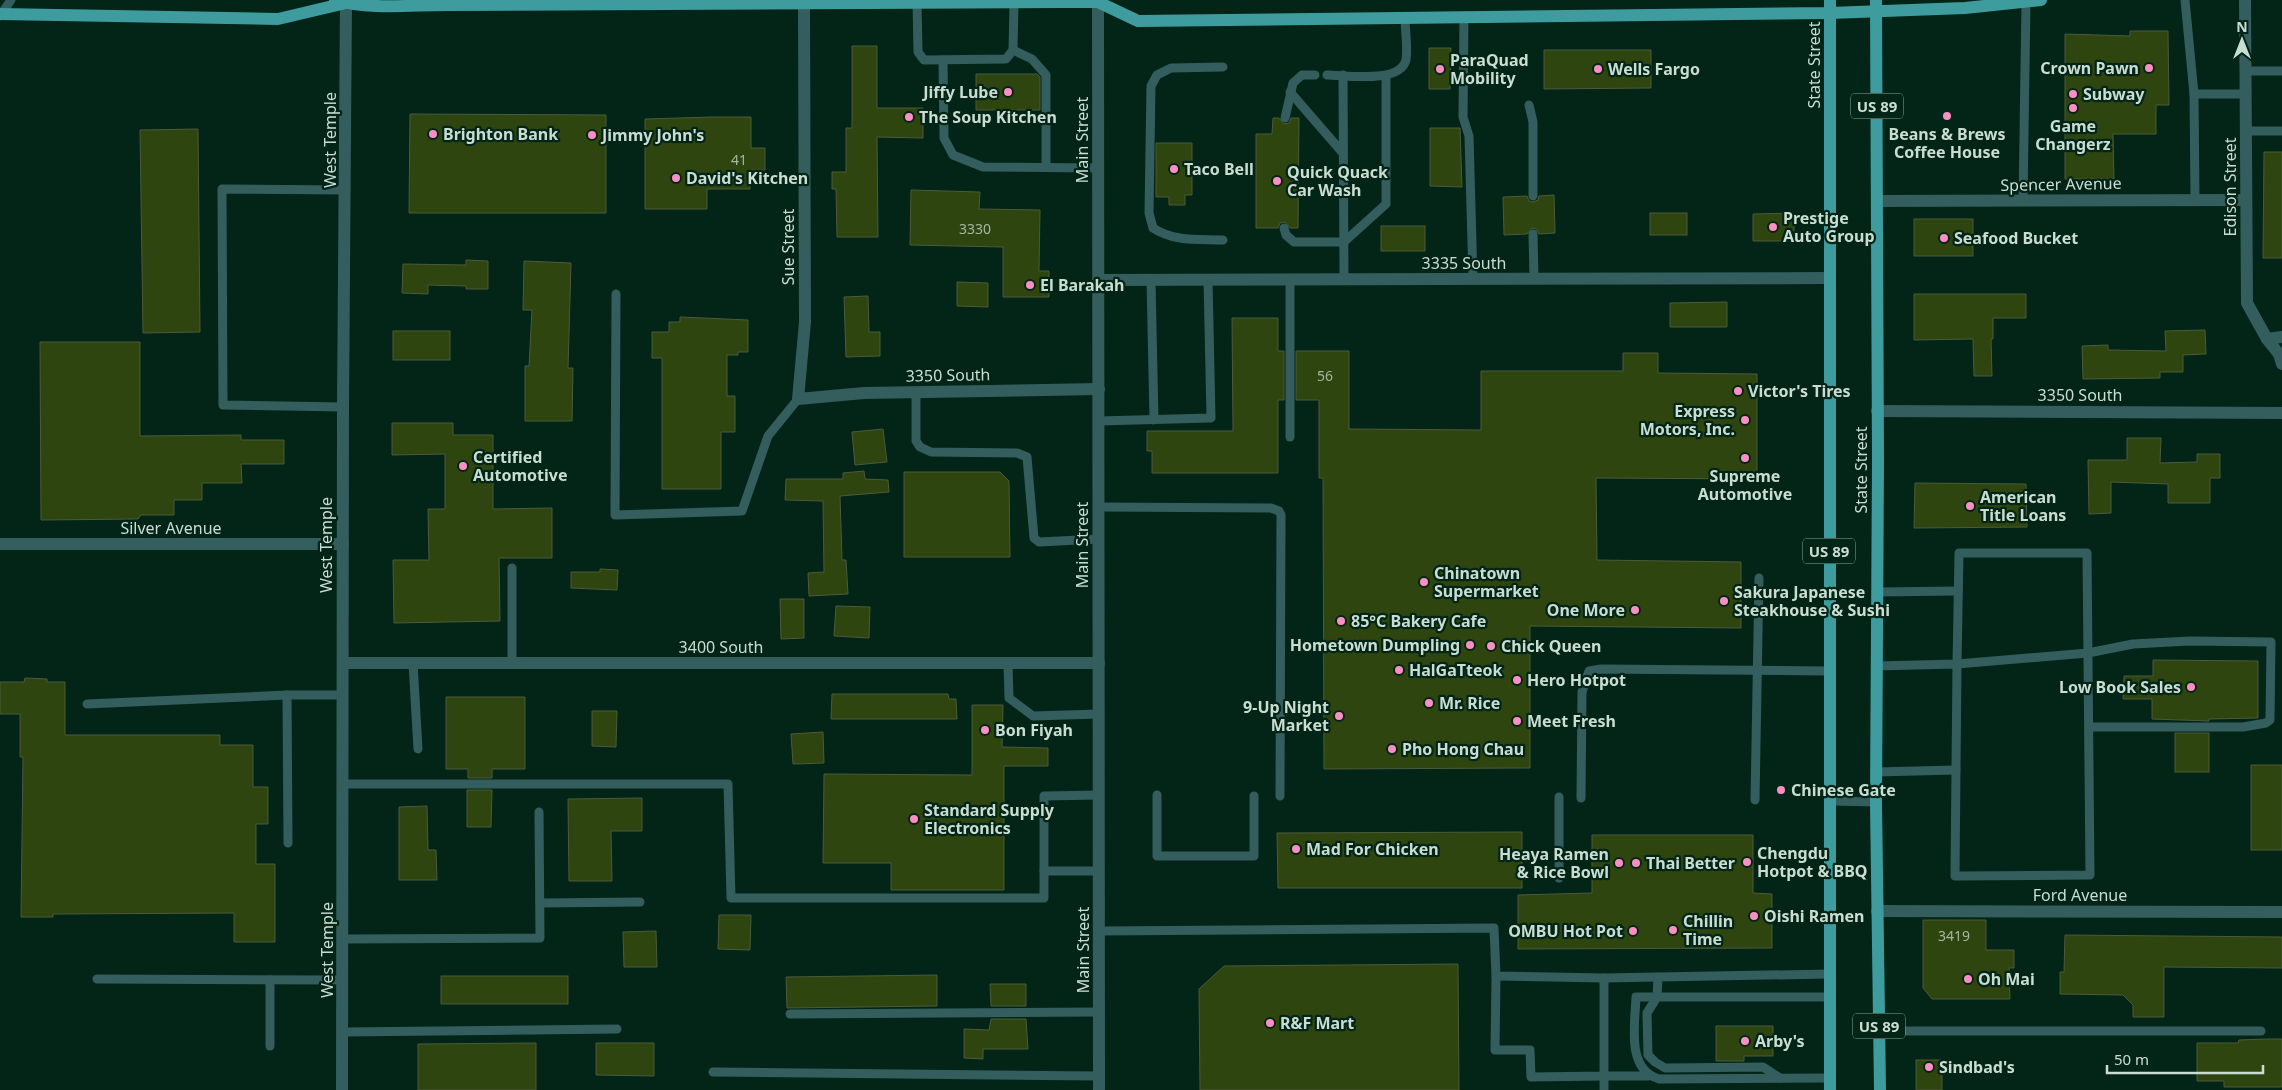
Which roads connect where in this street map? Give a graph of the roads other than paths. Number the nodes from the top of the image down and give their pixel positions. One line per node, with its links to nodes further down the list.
1 (11, 0): 15 (lane)
2 (2041, 0): 10 (main road)
3 (2185, 0): 28 (lane)
4 (2245, 0): 21 (street, Edison Street)
5 (342, 1): 7 (main road); 15 (main road); 37 (street, West Temple)
6 (1099, 1): 9 (main road); 17 (main road); 36 (street, Main Street)
7 (590, 2): 12 (main road)
8 (873, 2): 11 (main road); 12 (main road)
9 (1014, 2): 11 (main road); 18 (lane)
10 (2026, 2): 13 (main road); 42 (lane)
11 (917, 3): 19 (lane)
12 (804, 4): 61 (street, Sue Street)
13 (1876, 5): 14 (main road); 41 (main road, State Street / US 89)
14 (1830, 6): 16 (main road); 47 (main road, State Street / US 89)
15 (0, 15)
16 (1464, 16): 17 (main road); 50 (lane)
17 (1405, 17): 26 (lane)
18 (1013, 50): 19 (lane); 35 (lane)
19 (943, 60): 35 (lane)
20 (1223, 68): 45 (lane)
21 (2245, 71): 22 (lane); 29 (street, Edison Street)
22 (2282, 71)
23 (1315, 76): 27 (lane)
24 (1327, 76): 25 (lane)
25 (1343, 76): 26 (lane); 34 (lane)
26 (1386, 76): 46 (lane)
27 (1290, 92): 31 (lane); 34 (lane)
28 (2194, 94): 29 (lane); 39 (lane)
29 (2245, 94): 32 (street, Edison Street)
30 (1529, 105): 38 (lane)
31 (1285, 118)
32 (2246, 131): 33 (lane); 40 (street, Edison Street)
33 (2282, 131)
34 (1342, 152): 46 (lane)
35 (1046, 168): 36 (lane)
36 (1098, 168): 52 (street, Main Street)
37 (346, 190): 62 (street, West Temple); 62 (lane)
38 (1534, 196)
39 (2195, 199): 40 (street, Spencer Avenue); 42 (street, Spencer Avenue)
40 (2246, 200): 57 (street, Edison Street)
41 (1877, 201): 42 (street, Spencer Avenue); 63 (main road, State Street / US 89)
42 (2024, 201)
43 (1284, 228): 46 (lane)
44 (1533, 234): 51 (lane)
45 (1223, 240)
46 (1344, 242): 49 (lane)
47 (1830, 278): 51 (street, 3335 South); 85 (main road, State Street / US 89)
48 (1290, 279): 49 (street, 3335 South); 54 (street, 3335 South); 67 (lane)
49 (1344, 279): 50 (street, 3335 South)
50 (1474, 279): 51 (street, 3335 South)
51 (1534, 279)
52 (1098, 280): 53 (street, 3335 South); 59 (street, Main Street)
53 (1151, 280): 54 (street, 3335 South); 65 (lane)
54 (1208, 280): 65 (lane)
55 (616, 294): 61 (lane)
56 (2282, 337): 57 (street)
57 (2267, 339): 58 (street, Edison Street)
58 (2282, 364)
59 (1099, 389): 60 (street, 3350 South); 66 (street, Main Street)
60 (916, 392): 61 (street, 3350 South); 69 (lane)
61 (798, 400)
62 (343, 408): 71 (street, West Temple)
63 (1877, 411): 64 (street, 3350 South); 75 (main road, State Street / US 89)
64 (2282, 413)
65 (1154, 420): 66 (lane)
66 (1098, 421): 68 (street, Main Street)
67 (1290, 437)
68 (1098, 508): 69 (street, Main Street); 98 (lane)
69 (1099, 539): 79 (street, Main Street)
70 (0, 544): 71 (street, Silver Avenue)
71 (343, 544): 77 (street, West Temple)
72 (512, 568): 80 (lane)
73 (1759, 578): 84 (lane)
74 (1958, 591): 75 (lane); 76 (lane); 82 (lane)
75 (1877, 592): 83 (main road, State Street / US 89)
76 (2088, 653): 82 (lane); 90 (lane); 90 (lane)
77 (343, 663): 78 (street, 3400 South); 87 (street, West Temple)
78 (413, 663): 80 (street, 3400 South); 91 (lane)
79 (1099, 663): 81 (street, 3400 South); 89 (street, Main Street)
80 (512, 664): 81 (street, 3400 South)
81 (1008, 664): 89 (lane)
82 (1957, 664): 83 (lane); 92 (lane)
83 (1876, 666): 93 (main road, State Street / US 89)
84 (1757, 670): 85 (lane); 100 (lane); 101 (lane)
85 (1829, 671): 102 (main road, State Street / US 89)
86 (287, 695): 87 (lane); 88 (lane); 105 (lane)
87 (343, 695): 94 (street, West Temple)
88 (87, 704)
89 (1099, 714): 95 (street, Main Street)
90 (2088, 727): 92 (lane)
91 (418, 750)
92 (1956, 770): 93 (lane)
93 (1876, 772): 103 (main road, State Street / US 89)
94 (344, 784): 106 (lane); 114 (street, West Temple)
95 (1099, 795): 106 (lane); 107 (street, Main Street)
96 (1157, 795): 97 (lane)
97 (1254, 796)
98 (1280, 796)
99 (1559, 797): 108 (lane)
100 (1581, 798)
101 (1755, 800)
102 (1829, 800): 103 (lane); 115 (main road, State Street / US 89)
103 (1876, 802): 111 (main road, State Street / US 89)
104 (539, 812): 110 (lane)
105 (288, 842)
106 (1044, 871): 107 (lane)
107 (1099, 871): 113 (street, Main Street)
108 (1559, 878)
109 (640, 902): 110 (lane)
110 (540, 903): 114 (lane)
111 (1877, 911): 112 (street, Ford Avenue); 127 (main road, State Street / US 89)
112 (2282, 912)
113 (1099, 931): 116 (lane); 124 (street, Main Street)
114 (343, 939): 121 (street, West Temple)
115 (1830, 974): 117 (lane); 123 (main road, State Street / US 89)
116 (1496, 976): 118 (lane); 133 (lane)
117 (1658, 977): 118 (lane); 122 (lane)
118 (1604, 978): 133 (lane)
119 (97, 979): 120 (lane)
120 (270, 980): 121 (lane); 130 (lane)
121 (343, 980): 128 (street, West Temple)
122 (1657, 997): 123 (lane); 134 (lane); 135 (lane)
123 (1830, 997): 136 (main road, State Street / US 89)
124 (1099, 1012): 125 (lane); 132 (street, Main Street)
125 (790, 1014)
126 (617, 1029): 128 (lane)
127 (1880, 1031): 129 (lane); 140 (main road, State Street / US 89)
128 (343, 1032): 137 (street, West Temple)
129 (2261, 1032)
130 (270, 1046)
131 (713, 1072): 132 (lane)
132 (1099, 1076): 138 (street, Main Street)
133 (1604, 1076): 134 (lane); 139 (lane)
134 (1648, 1076): 135 (lane)
135 (1780, 1078): 136 (lane)
136 (1830, 1084)
137 (342, 1090)
138 (1099, 1090)
139 (1604, 1090)
140 (1880, 1090)

